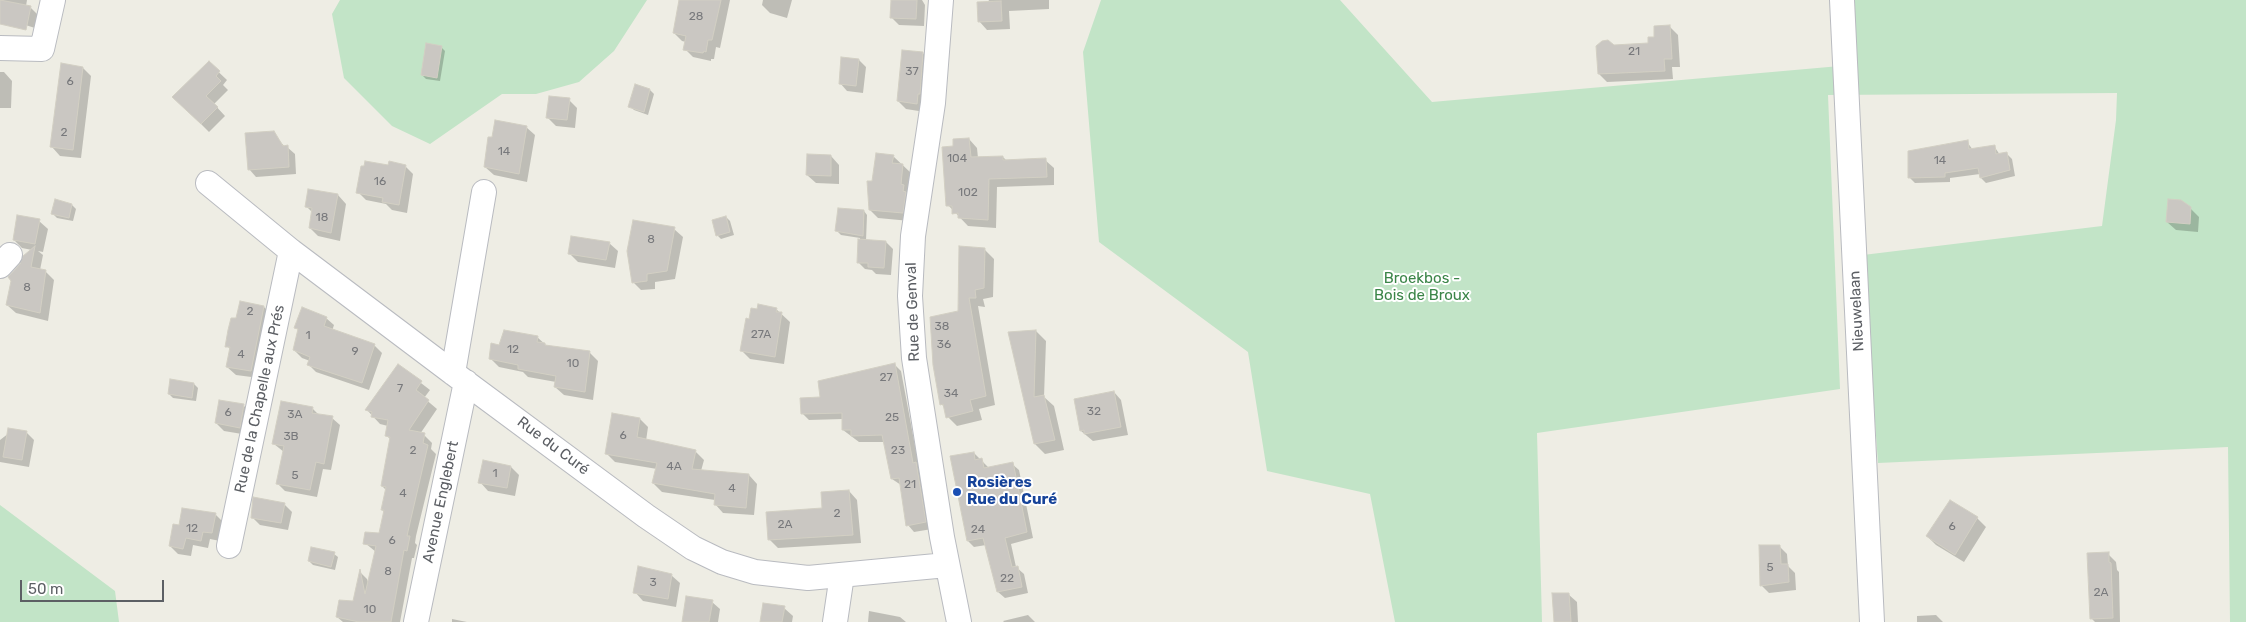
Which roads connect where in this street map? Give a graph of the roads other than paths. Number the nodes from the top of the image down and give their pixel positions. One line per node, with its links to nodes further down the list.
1 (53, 0): 4 (street)
2 (941, 0): 10 (street, Rue de Genval)
3 (1842, 0): 15 (street, Nieuwelaan)
4 (0, 48)
5 (208, 184): 7 (street, Rue du Curé)
6 (484, 192): 8 (street, Avenue Englebert)
7 (291, 251): 8 (street, Rue du Curé); 9 (street, Rue de la Chapelle aux Prés)
8 (460, 377): 11 (street, Rue du Curé); 12 (street, Avenue Englebert)
9 (229, 546)
10 (947, 565): 11 (street, Rue du Curé); 14 (street, Rue de Genval)
11 (842, 575): 13 (street)
12 (416, 622)
13 (835, 622)
14 (959, 622)
15 (1872, 622)

